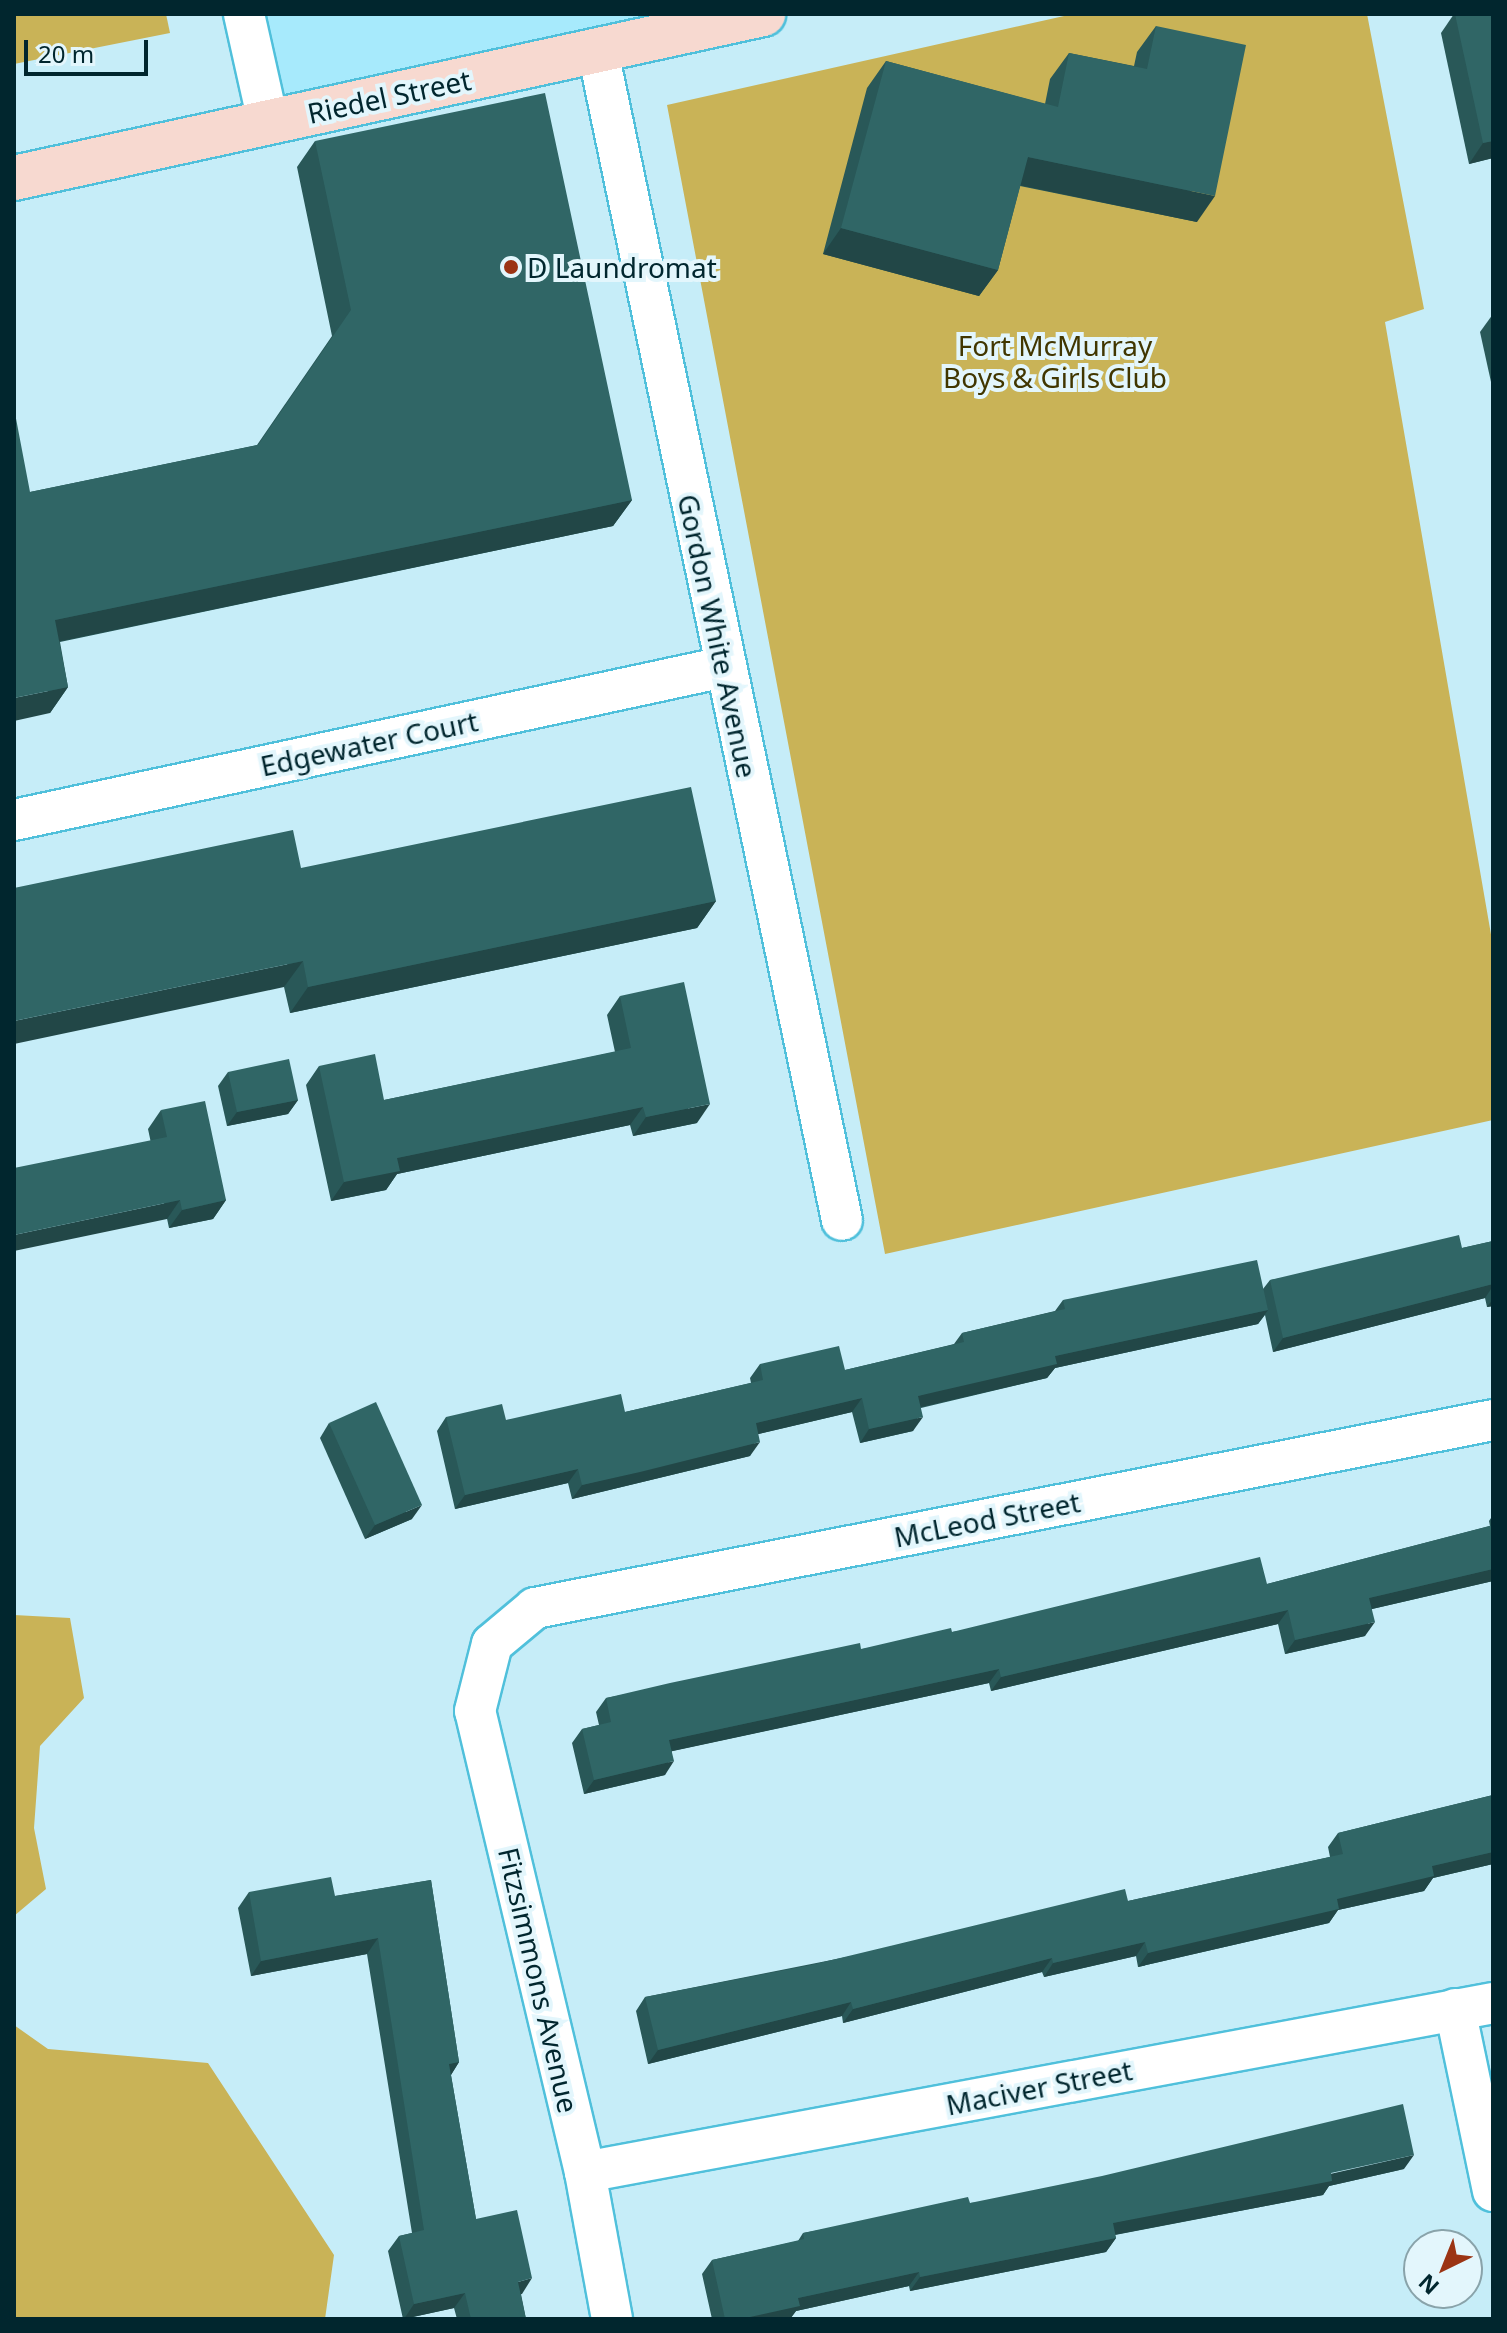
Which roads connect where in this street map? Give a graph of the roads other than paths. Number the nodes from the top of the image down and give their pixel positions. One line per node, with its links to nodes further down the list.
1 (244, 14): 4 (street)
2 (763, 14): 3 (street, Riedel Street)
3 (598, 52): 4 (street, Riedel Street); 6 (street, Gordon White Avenue)
4 (268, 121): 5 (street, Riedel Street)
5 (14, 178)
6 (724, 667): 7 (street, Edgewater Court); 8 (street, Gordon White Avenue)
7 (14, 820)
8 (842, 1220)
9 (1493, 1420): 10 (street, McLeod Street)
10 (492, 1644): 12 (street, Fitzsimmons Avenue)
11 (1474, 2006): 12 (street, Maciver Street); 13 (street)
12 (585, 2172): 14 (street, Fitzsimmons Avenue)
13 (1493, 2191)
14 (612, 2319)

